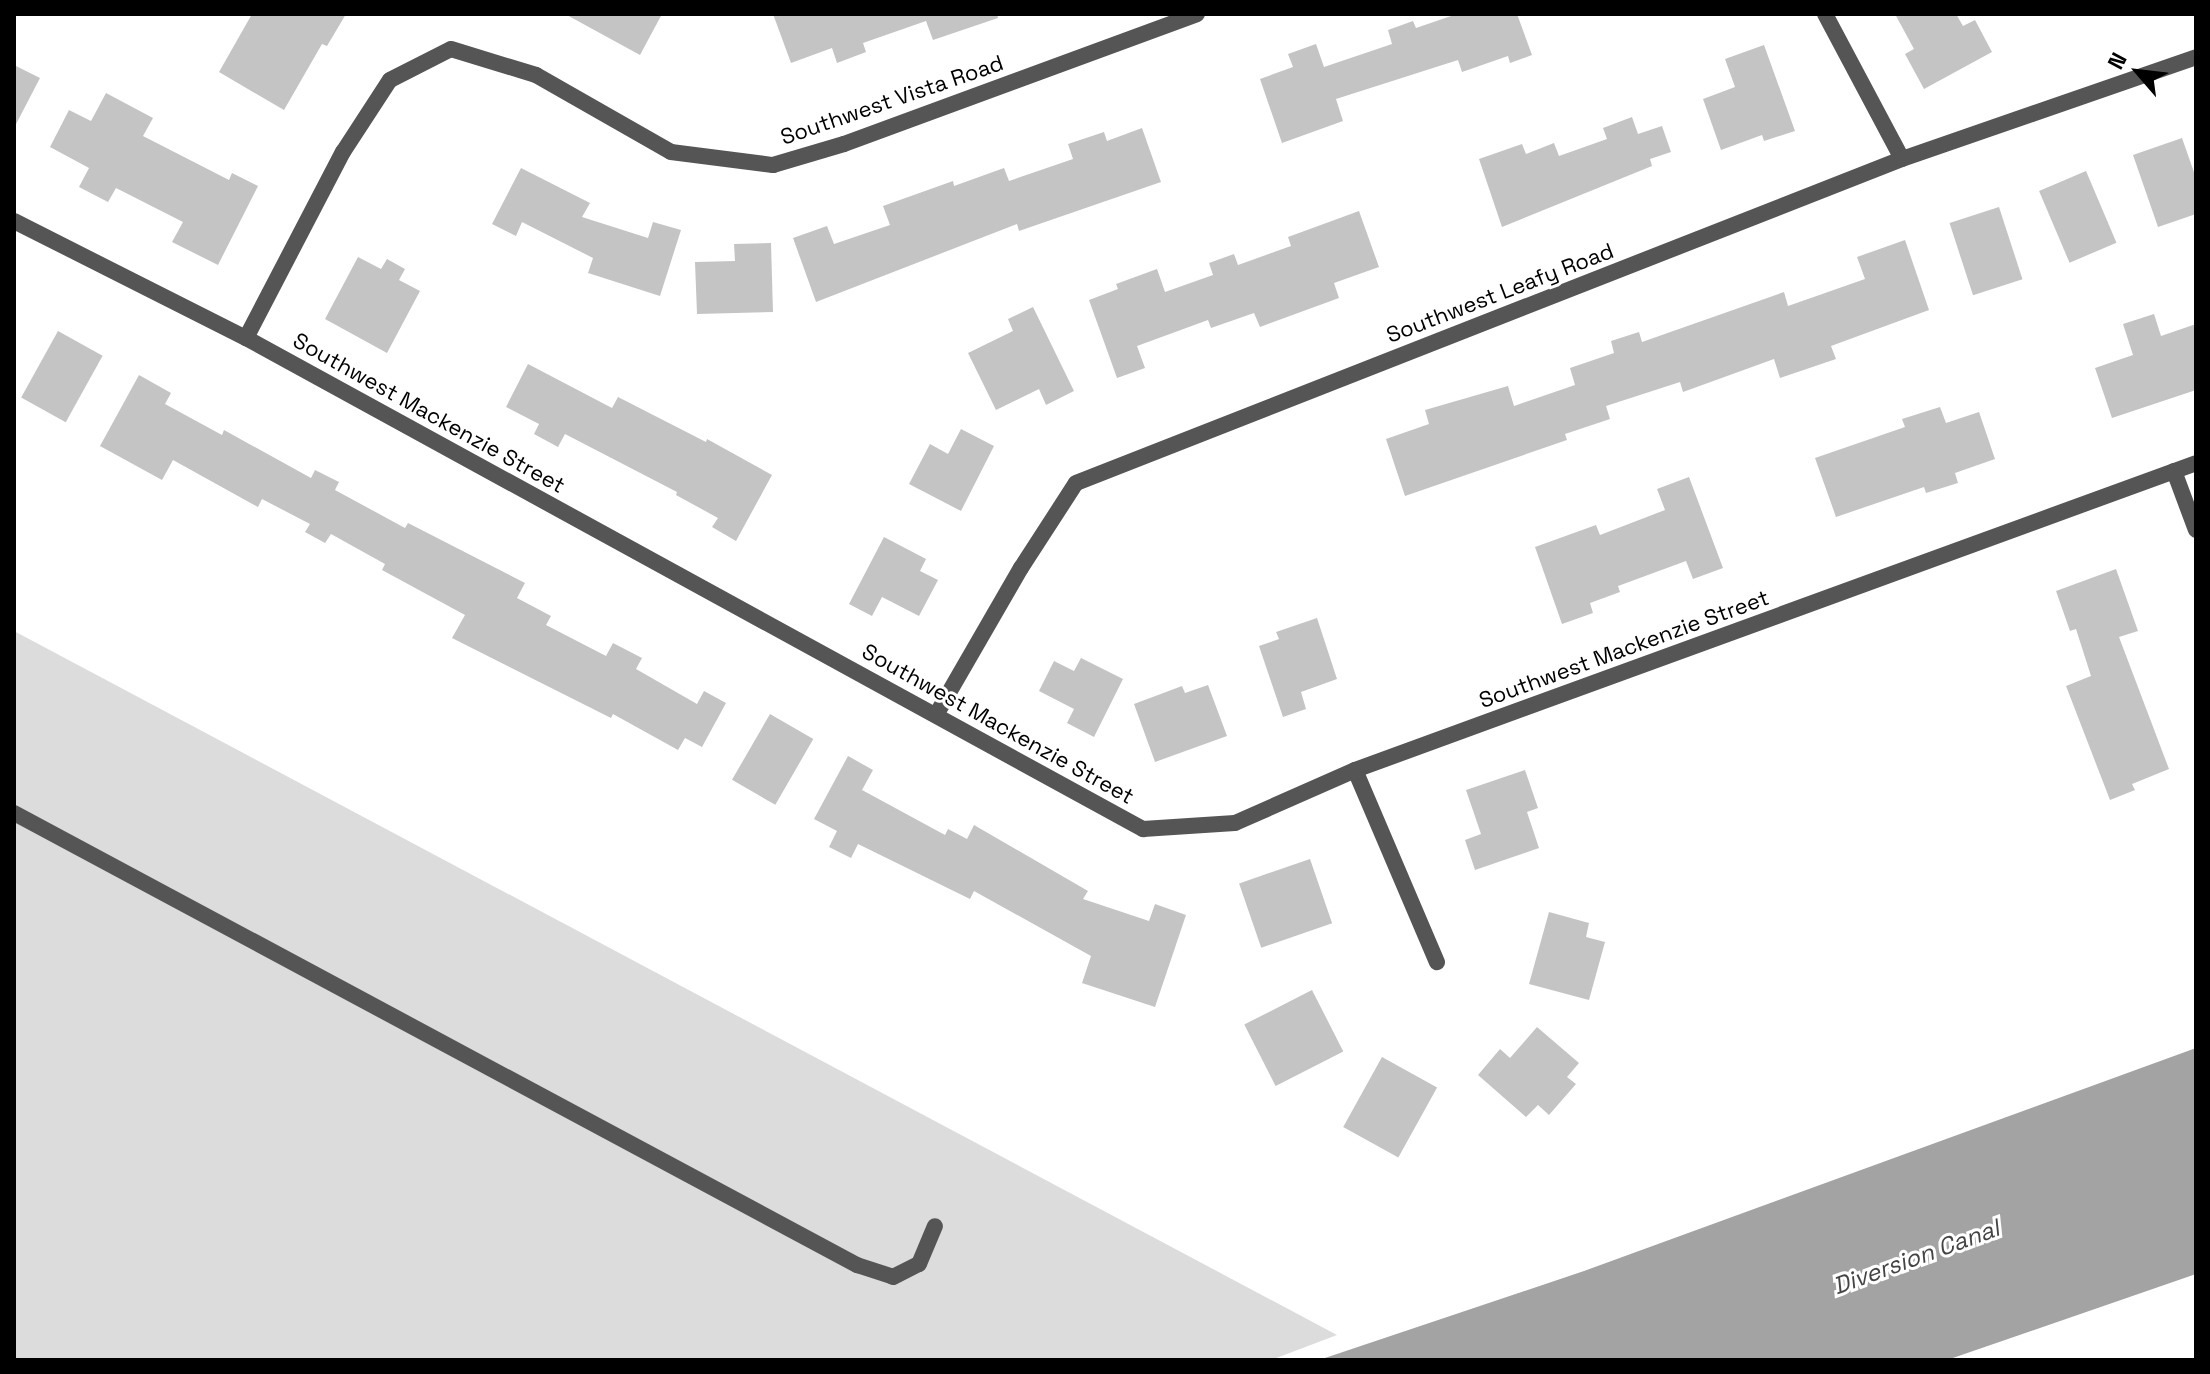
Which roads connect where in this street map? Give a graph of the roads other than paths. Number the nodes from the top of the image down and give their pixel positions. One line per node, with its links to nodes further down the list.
1 (1197, 14): 6 (street, Southwest Vista Road)
2 (1825, 14): 4 (street)
3 (2196, 57): 4 (street, Southwest Leafy Road)
4 (1902, 159): 10 (street, Southwest Leafy Road)
5 (14, 221): 6 (street, Southwest Mackenzie Street)
6 (246, 338): 10 (street, Southwest Mackenzie Street)
7 (2196, 463): 8 (street, Southwest Mackenzie Street)
8 (2174, 471): 9 (street); 11 (street, Southwest Mackenzie Street)
9 (2196, 530)
10 (936, 715): 11 (street, Southwest Mackenzie Street)
11 (1355, 770): 13 (street)
12 (16, 819): 14 (street)
13 (1437, 962)
14 (935, 1226)

